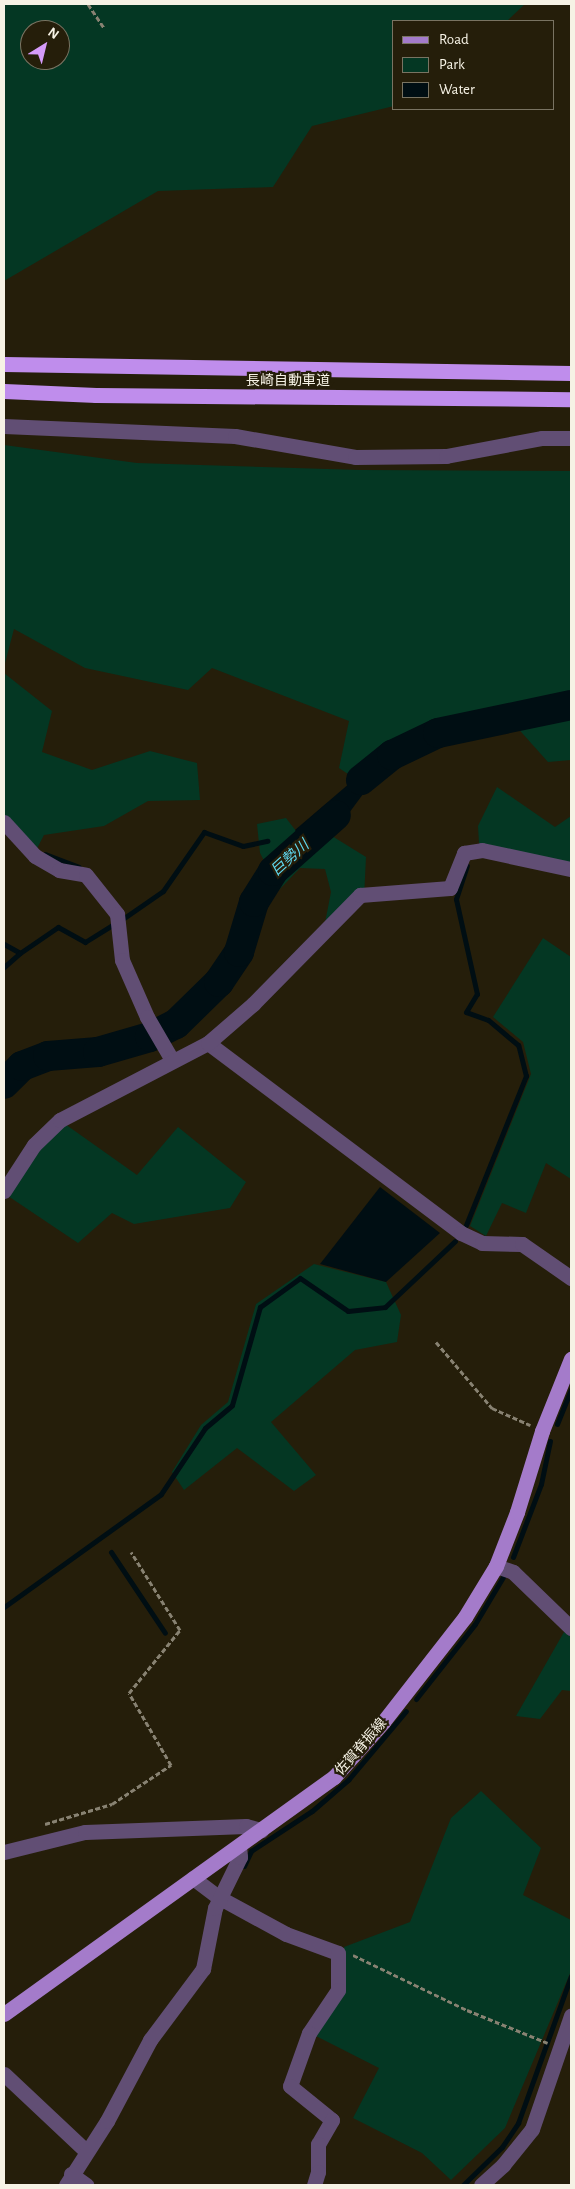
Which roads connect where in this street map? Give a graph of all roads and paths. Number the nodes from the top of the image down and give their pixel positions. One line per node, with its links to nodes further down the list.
1 (88, 4): 2 (path)
2 (104, 28)
3 (4, 364): 4 (highway, 長崎自動車道)
4 (571, 373)
5 (4, 392): 6 (highway, 長崎自動車道)
6 (571, 399)
7 (4, 426): 8 (street)
8 (571, 438)
9 (4, 822): 12 (street)
10 (571, 869): 11 (street)
11 (208, 1043): 12 (street); 14 (street)
12 (169, 1055): 13 (street)
13 (4, 1191)
14 (571, 1278)
15 (436, 1342): 17 (path)
16 (571, 1359): 17 (main road, 佐賀脊振線)
17 (542, 1431): 19 (main road, 佐賀脊振線)
18 (131, 1552): 21 (path)
19 (496, 1566): 20 (street); 22 (main road, 佐賀脊振線)
20 (571, 1628)
21 (40, 1826)
22 (261, 1830): 23 (street); 24 (main road, 佐賀脊振線)
23 (7, 1845)
24 (239, 1846): 25 (main road, 佐賀脊振線); 26 (street)
25 (194, 1878): 26 (street); 28 (main road, 佐賀脊振線)
26 (220, 1898): 27 (street); 32 (street)
27 (338, 1953): 30 (path); 34 (street)
28 (4, 2014)
29 (571, 2016): 35 (street)
30 (538, 2039)
31 (4, 2074): 32 (street)
32 (86, 2151): 33 (street)
33 (76, 2181)
34 (314, 2185)
35 (481, 2185)

